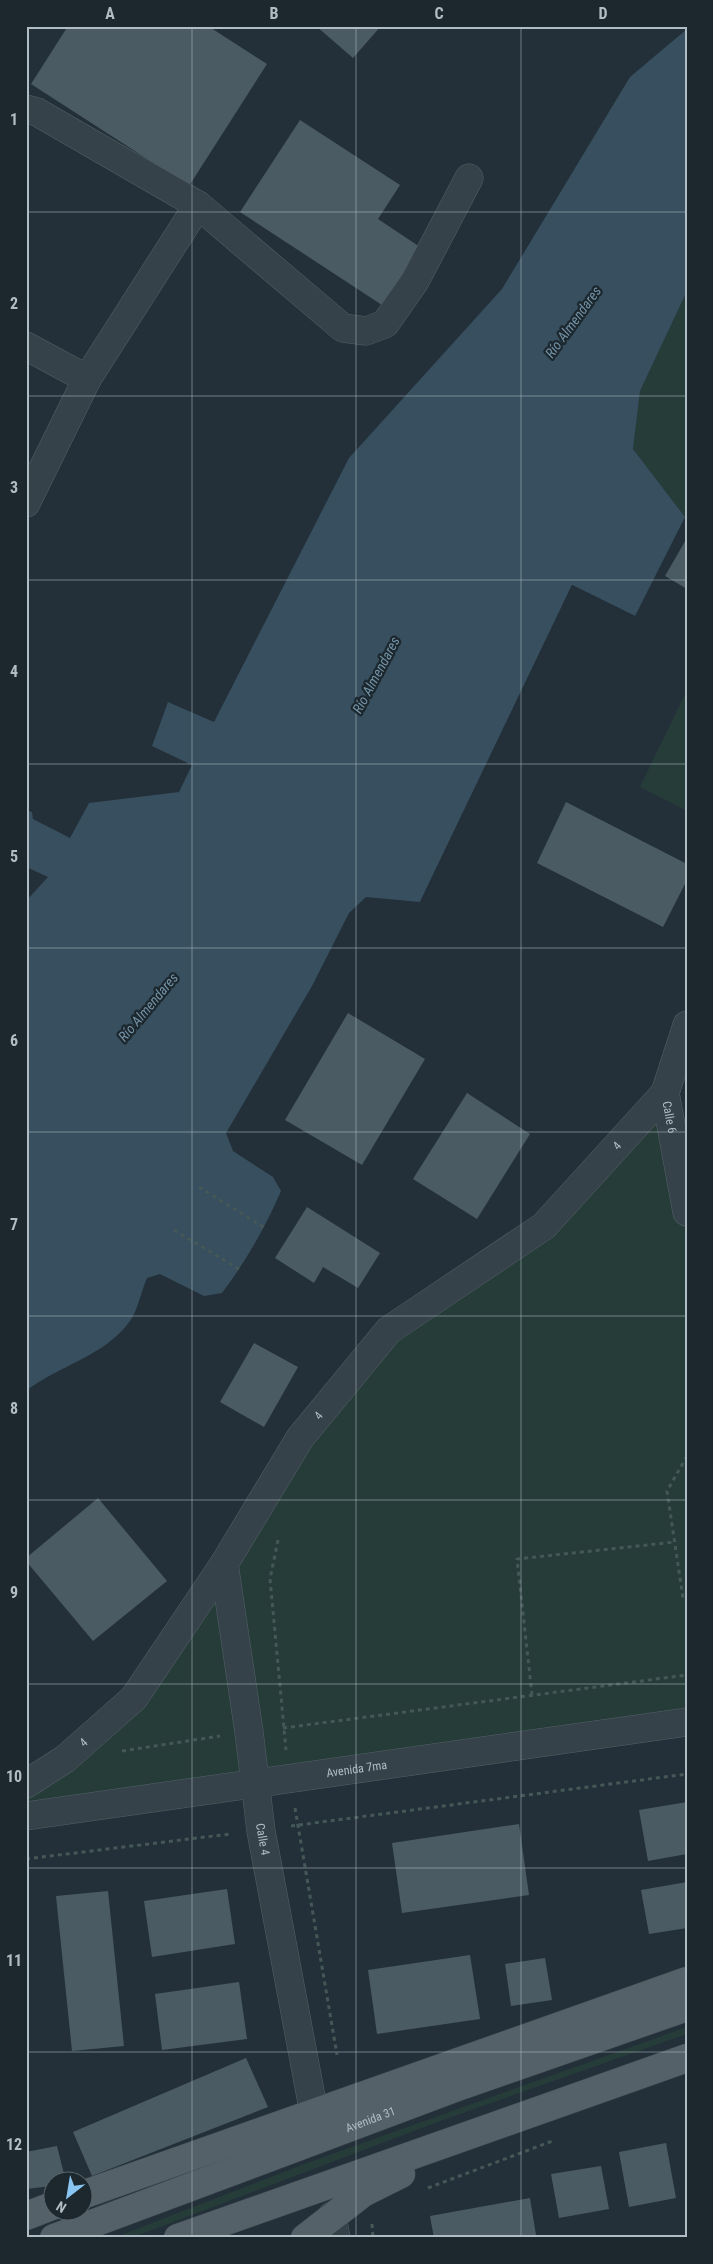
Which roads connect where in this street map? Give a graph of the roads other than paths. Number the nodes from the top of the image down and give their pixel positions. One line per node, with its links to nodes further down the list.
1 (26, 109): 3 (street)
2 (469, 178): 3 (street)
3 (198, 205): 5 (street)
4 (26, 346): 5 (street)
5 (87, 379): 6 (street)
6 (26, 503)
7 (687, 1025): 8 (street, Calle 6)
8 (665, 1093): 9 (street, Calle 6); 10 (street, 4)
9 (686, 1200)
10 (224, 1564): 12 (street, 4); 13 (street, Calle 4)
11 (687, 1722): 13 (street, Avenida 7ma)
12 (26, 1784)
13 (256, 1785): 14 (street, Avenida 7ma); 18 (street, Calle 4)
14 (26, 1816)
15 (687, 1981): 18 (main road)
16 (687, 2007): 24 (main road, Avenida 31)
17 (687, 2058): 19 (main road)
18 (314, 2113): 20 (main road)
19 (498, 2124): 23 (main road); 25 (main road)
20 (92, 2192)
21 (42, 2210): 22 (main road)
22 (26, 2216)
23 (334, 2227): 26 (main road)
24 (54, 2238)
25 (178, 2238)
26 (305, 2238)

